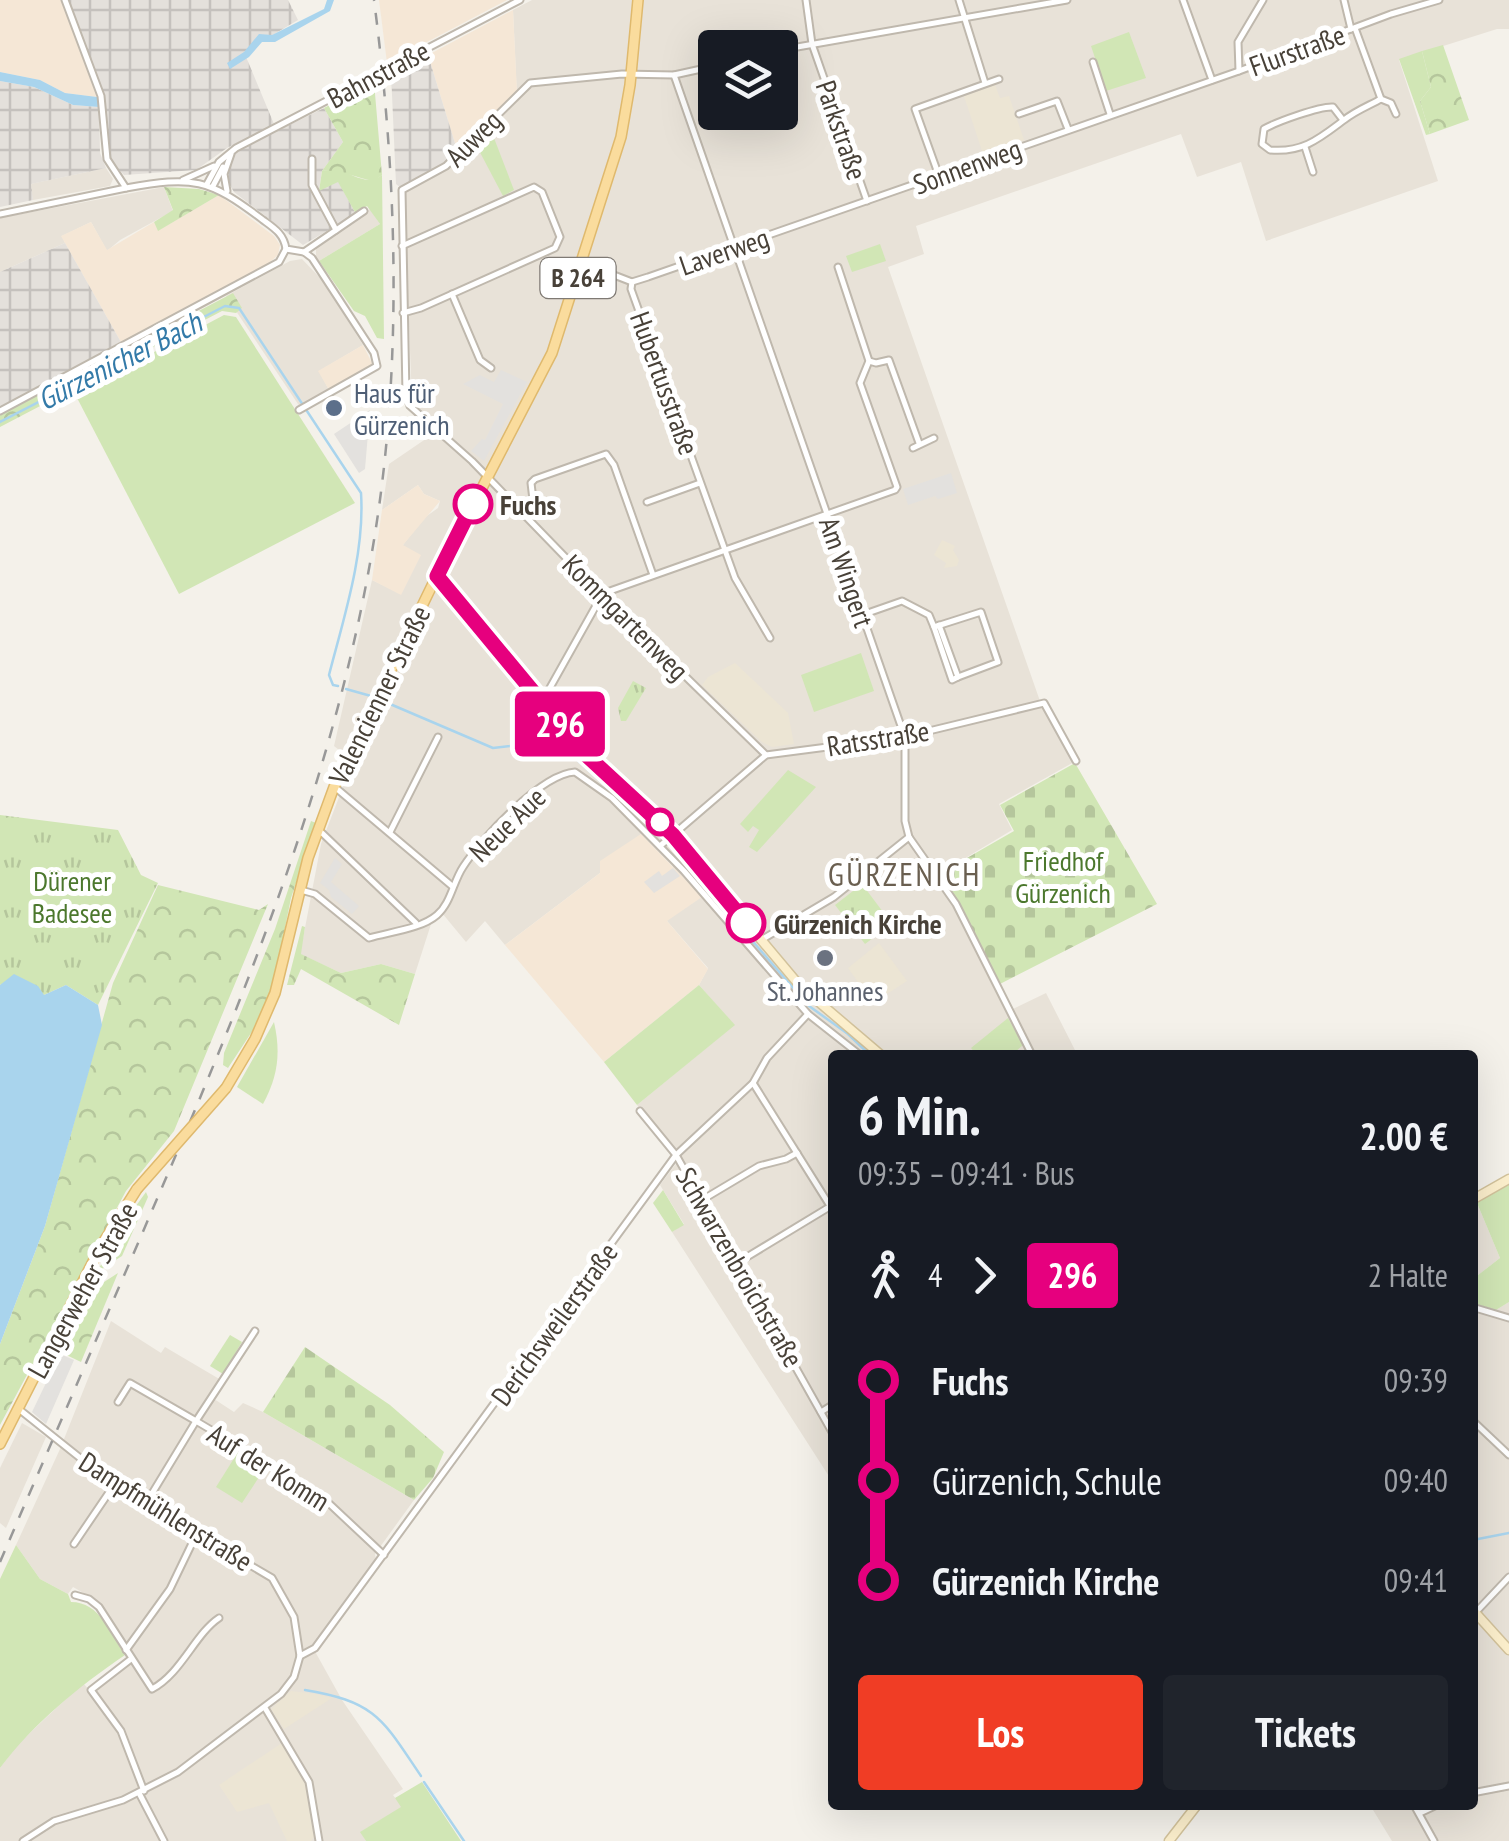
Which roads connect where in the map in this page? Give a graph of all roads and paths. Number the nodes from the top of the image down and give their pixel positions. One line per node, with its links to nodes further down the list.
1 (65, 0): 38 (street)
2 (520, 0): 30 (street, Bahnstraße)
3 (638, 0): 18 (main road, Valencienner Straße / B 264)
4 (806, 0): 13 (street, Parkstraße)
5 (960, 0): 11 (street)
6 (1067, 0): 11 (street)
7 (1183, 0): 21 (street)
8 (1263, 0): 17 (street)
9 (1344, 0): 12 (street)
10 (1438, 0): 12 (street, Flurstraße)
11 (963, 18): 13 (street); 22 (street)
12 (1353, 29): 17 (street, Flurstraße); 23 (street)
13 (812, 44): 14 (street); 40 (street, Parkstraße)
14 (798, 47)
15 (1092, 62): 25 (street)
16 (698, 70): 19 (street)
17 (1240, 71): 21 (street, Flurstraße)
18 (631, 74): 19 (street); 44 (street, Auweg); 48 (main road, Valencienner Straße / B 264)
19 (674, 75): 45 (street, Am Wingert)
20 (999, 78): 22 (street)
21 (1212, 80): 25 (street, Sonnenweg)
22 (985, 84): 35 (street)
23 (1381, 100): 26 (street); 27 (street)
24 (1019, 114): 28 (street, Sonnenweg)
25 (1110, 114): 28 (street, Sonnenweg)
26 (1396, 114)
27 (1344, 120): 29 (street); 29 (street)
28 (1068, 130): 35 (street, Sonnenweg)
29 (1305, 147): 34 (street)
30 (236, 148): 31 (street, Bahnstraße); 33 (street, Bahnstraße)
31 (228, 158): 37 (street, Bahnstraße); 39 (street)
32 (312, 159): 43 (street)
33 (219, 162): 36 (street, Bahnstraße); 37 (street, Bahnstraße)
34 (1314, 172)
35 (938, 176): 40 (street, Sonnenweg)
36 (180, 180): 37 (street); 38 (street)
37 (210, 185): 39 (street)
38 (126, 188): 42 (street)
39 (228, 194): 46 (street)
40 (867, 201): 45 (street, Laverweg)
41 (364, 211): 43 (street)
42 (0, 214)
43 (336, 230): 47 (street)
44 (402, 246): 51 (street); 52 (street, Auweg)
45 (733, 248): 50 (street, Laverweg); 63 (street, Am Wingert)
46 (286, 249): 47 (street); 57 (street)
47 (304, 252): 56 (street)
48 (583, 263): 50 (street); 59 (main road, Valencienner Straße / B 264)
49 (838, 268): 53 (street)
50 (632, 282): 60 (street, Hubertusstraße)
51 (452, 294): 52 (street); 54 (street)
52 (403, 313): 55 (street, Auweg)
53 (869, 361): 58 (street); 63 (street)
54 (491, 368)
55 (408, 402): 59 (street, Kommgartenweg)
56 (302, 408)
57 (0, 410)
58 (934, 438)
59 (487, 478): 62 (street, Kommgartenweg); 66 (main road, Valencienner Straße / B 264)
60 (700, 483): 61 (street, Hubertusstraße); 64 (street, Hubertusstraße)
61 (647, 502)
62 (522, 512): 65 (street); 67 (street, Kommgartenweg)
63 (827, 515): 64 (street); 68 (street, Am Wingert)
64 (724, 550): 65 (street); 70 (street, Hubertusstraße)
65 (653, 575): 67 (street)
66 (437, 576): 71 (main road); 76 (main road, Valencienner Straße / B 264)
67 (602, 595): 71 (street); 74 (street, Kommgartenweg)
68 (862, 614): 69 (street); 73 (street, Am Wingert)
69 (936, 626): 69 (street)
70 (770, 638)
71 (542, 702): 79 (main road)
72 (438, 737): 78 (street)
73 (904, 737): 74 (street, Ratsstraße); 75 (street, Ratsstraße); 80 (street, Am Wingert)
74 (766, 755): 79 (street)
75 (1076, 761)
76 (334, 787): 77 (main road, Valencienner Straße / B 264); 78 (street)
77 (318, 829): 83 (main road, Valencienner Straße / B 264); 84 (street)
78 (390, 832): 82 (street)
79 (673, 835): 81 (street); 85 (main road)
80 (909, 837): 85 (street); 89 (street, Am Wingert)
81 (660, 846): 82 (street, Neue Aue); 86 (street)
82 (452, 886): 84 (street, Neue Aue)
83 (301, 890): 84 (street, Neue Aue); 95 (main road, Valencienner Straße / B 264, bridge)
84 (416, 924)
85 (761, 940): 88 (main road)
86 (808, 1014): 87 (street); 90 (street, Derichsweilerstraße)
87 (854, 1050)
88 (875, 1050)
89 (1029, 1050)
90 (753, 1083): 92 (street); 93 (street, Derichsweilerstraße)
91 (640, 1111): 93 (street, Schwarzenbroichstraße)
92 (797, 1152): 97 (street); 98 (street)
93 (676, 1155): 97 (street, Schwarzenbroichstraße); 117 (street, Derichsweilerstraße)
94 (1509, 1179): 96 (main road)
95 (137, 1189): 105 (main road, Langerweher Straße / B 264)
96 (1478, 1197)
97 (702, 1200): 100 (street, Schwarzenbroichstraße)
98 (828, 1201)
99 (828, 1209): 100 (street)
100 (737, 1263): 107 (street, Schwarzenbroichstraße)
101 (1478, 1308): 102 (street)
102 (1509, 1318)
103 (254, 1331): 108 (street, Auf der Komm)
104 (118, 1402): 108 (street, Auf der Komm)
105 (18, 1408): 111 (main road, Langerweher Straße / B 264); 113 (street, Dampfmühlenstraße)
106 (828, 1408): 107 (street)
107 (821, 1412): 109 (street, Schwarzenbroichstraße)
108 (196, 1421): 114 (street, Auf der Komm); 117 (street, Auf der Komm)
109 (828, 1425)
110 (1478, 1426): 112 (street)
111 (0, 1444)
112 (1509, 1454)
113 (114, 1485): 114 (street, Dampfmühlenstraße); 116 (street)
114 (145, 1505): 115 (street, Dampfmühlenstraße)
115 (197, 1533): 123 (street); 125 (street, Dampfmühlenstraße)
116 (74, 1544)
117 (384, 1555): 125 (street, Derichsweilerstraße)
118 (1509, 1577): 120 (street)
119 (75, 1595): 123 (street)
120 (1478, 1606)
121 (1478, 1615): 124 (main road)
122 (219, 1618): 126 (street)
123 (126, 1650): 126 (street)
124 (1509, 1650)
125 (300, 1652): 127 (street)
126 (131, 1659): 130 (street)
127 (264, 1708): 130 (street); 137 (street)
128 (1509, 1786): 129 (street)
129 (1478, 1791)
130 (142, 1792): 135 (street); 136 (street)
131 (1193, 1810): 138 (main road)
132 (1418, 1810): 134 (street)
133 (1426, 1810): 134 (street)
134 (1420, 1813): 139 (street)
135 (24, 1841)
136 (164, 1841)
137 (319, 1841)
138 (1169, 1841)
139 (1434, 1841)

